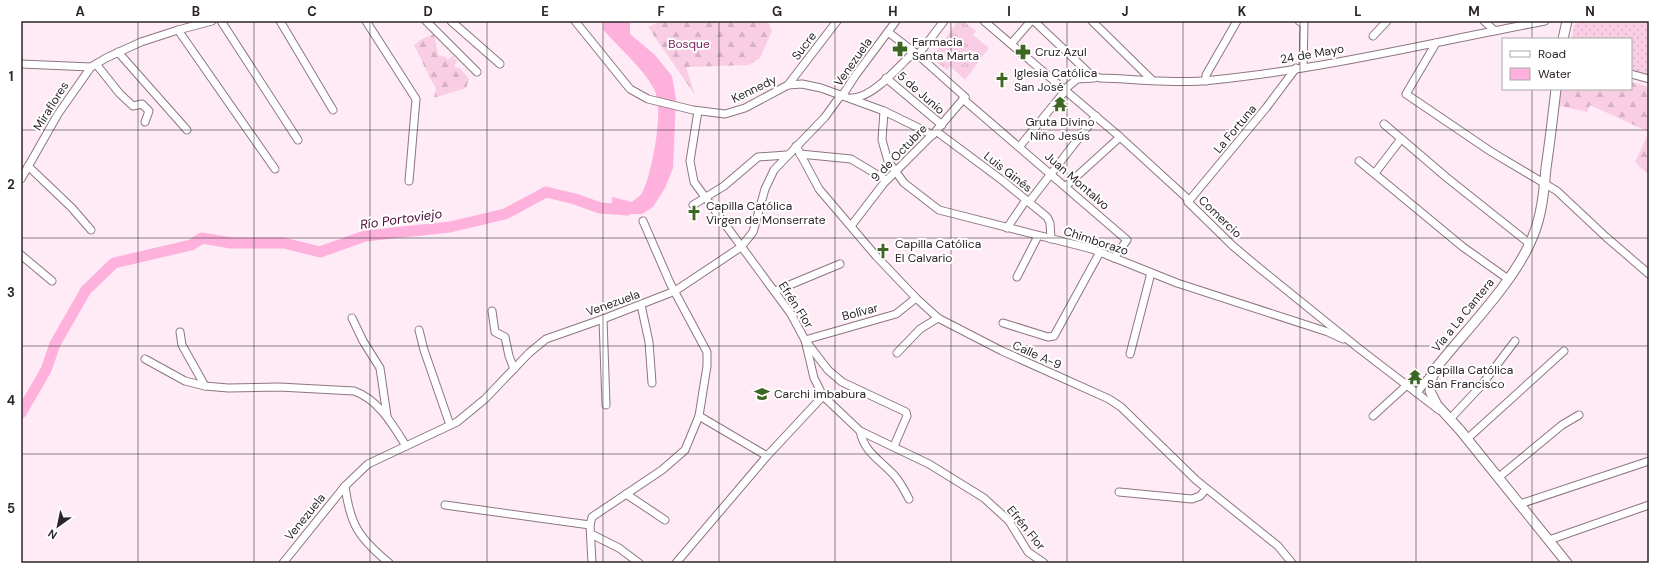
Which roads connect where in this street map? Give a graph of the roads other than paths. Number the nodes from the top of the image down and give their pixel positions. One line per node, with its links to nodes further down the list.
1 (212, 21): 21 (street)
2 (220, 21): 60 (street)
3 (280, 21): 49 (street)
4 (366, 21): 72 (street)
5 (426, 21): 36 (street)
6 (450, 21): 31 (street)
7 (575, 21): 50 (street, Kennedy)
8 (837, 21): 44 (street, Sucre)
9 (896, 21): 23 (street, Venezuela)
10 (944, 21): 29 (street)
11 (984, 21): 27 (street, Comercio)
12 (1031, 21): 27 (street)
13 (1034, 21): 33 (street, 24 de Mayo)
14 (1092, 21): 34 (street)
15 (1236, 21): 43 (street)
16 (1299, 21): 35 (street)
17 (1387, 21): 24 (street)
18 (1484, 21): 22 (street)
19 (1545, 21): 22 (street, 24 de Mayo)
20 (1567, 21): 25 (main road)
21 (178, 30): 28 (street); 67 (street)
22 (1494, 30): 26 (street, 24 de Mayo)
23 (888, 32): 29 (street, Juan Montalvo); 47 (street, Venezuela)
24 (1373, 36)
25 (1563, 38)
26 (1436, 43): 35 (street, 24 de Mayo); 75 (street)
27 (1011, 44): 45 (street, Comercio)
28 (118, 52): 32 (street); 56 (street)
29 (916, 53): 38 (street); 48 (street, Juan Montalvo)
30 (21, 64): 32 (street)
31 (500, 64)
32 (93, 65): 53 (street); 66 (street, Miraflores)
33 (1082, 68): 39 (street, 24 de Mayo); 45 (street)
34 (1139, 68): 40 (street); 42 (street)
35 (1300, 68): 43 (street, 24 de Mayo); 78 (street, La Fortuna)
36 (477, 72)
37 (1632, 74): 41 (street)
38 (886, 78): 47 (street); 55 (street, 5 de Junio)
39 (1100, 78): 40 (street, 24 de Mayo); 45 (street)
40 (1140, 79): 42 (street, 24 de Mayo)
41 (1649, 79)
42 (1152, 80): 43 (street, 24 de Mayo)
43 (1206, 81)
44 (788, 85): 47 (street, Kennedy); 50 (street, Kennedy)
45 (1065, 90): 52 (street, Comercio); 62 (street)
46 (1556, 90): 75 (main road, Vía a La Cantera)
47 (843, 96): 51 (street, Luis Ginés); 61 (street, Venezuela)
48 (964, 98): 55 (street, 9 de Octubre); 62 (street, Juan Montalvo)
49 (333, 110)
50 (695, 110): 77 (street, Efrén Flor)
51 (884, 111): 57 (street, Luis Ginés); 68 (street, Chimborazo)
52 (1096, 116): 58 (street, Comercio); 69 (street)
53 (145, 122)
54 (1384, 124): 59 (street)
55 (942, 125): 57 (street, 9 de Octubre)
56 (187, 130)
57 (934, 133): 68 (street, 9 de Octubre); 79 (street, Luis Ginés)
58 (1120, 137): 76 (street); 78 (street, Comercio)
59 (1401, 139): 70 (street); 87 (street)
60 (298, 140)
61 (796, 146): 63 (street, Calle A-9); 64 (street, Venezuela)
62 (1020, 146): 69 (street, Juan Montalvo)
63 (804, 154): 73 (street); 82 (street, Calle A-9)
64 (787, 155): 77 (street); 88 (street, Venezuela)
65 (1359, 161): 70 (street)
66 (28, 166): 71 (street, Miraflores); 84 (street)
67 (275, 169)
68 (895, 172): 73 (street, 9 de Octubre); 74 (street, Chimborazo)
69 (1052, 173): 76 (street, Juan Montalvo); 79 (street)
70 (1375, 173): 96 (street)
71 (21, 179)
72 (408, 181)
73 (885, 181): 74 (street); 82 (street, 9 de Octubre)
74 (904, 183): 83 (street, Chimborazo)
75 (1544, 185): 87 (main road, Vía a La Cantera); 94 (street)
76 (1066, 186): 91 (street, Juan Montalvo)
77 (706, 199): 80 (street); 88 (street, Efrén Flor)
78 (1189, 200): 103 (street, Comercio)
79 (1028, 201): 83 (street); 86 (street, Luis Ginés)
80 (693, 206)
81 (643, 222): 98 (street)
82 (851, 226): 100 (street, Calle A-9)
83 (1007, 228): 85 (street, Chimborazo)
84 (91, 230)
85 (1038, 236): 86 (street, Chimborazo); 95 (street)
86 (1051, 238): 89 (street, Chimborazo)
87 (1530, 244): 96 (main road, Vía a La Cantera)
88 (741, 247): 98 (street, Venezuela); 99 (street, Efrén Flor)
89 (1100, 252): 91 (street, Chimborazo); 107 (street)
90 (21, 255): 97 (street)
91 (1114, 258): 93 (street, Chimborazo)
92 (840, 264): 99 (street)
93 (1150, 273): 108 (street, Chimborazo); 116 (street)
94 (1649, 274)
95 (1017, 277)
96 (1508, 279): 118 (main road, Vía a La Cantera)
97 (52, 281)
98 (675, 291): 101 (street, Venezuela); 128 (street)
99 (775, 291): 111 (street, Efrén Flor)
100 (916, 298): 105 (street, Calle A-9); 111 (street, Bolívar)
101 (640, 305): 106 (street, Venezuela); 120 (street)
102 (492, 310): 119 (street)
103 (1320, 317): 108 (street); 113 (street, Comercio)
104 (352, 318): 127 (street)
105 (938, 318): 115 (street); 140 (street, Calle A-9)
106 (604, 319): 119 (street, Venezuela); 125 (street)
107 (1003, 323)
108 (1311, 328): 113 (street, Chimborazo)
109 (419, 330): 131 (street)
110 (180, 332): 122 (street)
111 (805, 340): 124 (street, Efrén Flor); 135 (street)
112 (1515, 341): 130 (street)
113 (1357, 347): 121 (street, Comercio)
114 (1564, 351): 133 (street)
115 (897, 353)
116 (1130, 354)
117 (145, 359): 122 (street)
118 (1436, 368): 123 (street); 130 (main road, Vía a La Cantera)
119 (514, 369): 131 (street, Venezuela)
120 (652, 383)
121 (1407, 385): 123 (street, Comercio); 129 (street)
122 (205, 386): 127 (street)
123 (1417, 393): 130 (street, Comercio)
124 (822, 396): 132 (street, Efrén Flor); 136 (street)
125 (606, 405)
126 (1579, 415): 138 (street)
127 (387, 416): 134 (street)
128 (699, 416): 136 (street); 142 (street)
129 (1373, 416)
130 (1450, 419): 133 (main road, Vía a La Cantera)
131 (450, 425): 134 (street, Venezuela)
132 (860, 431): 135 (street, Efrén Flor); 143 (street)
133 (1467, 439): 138 (main road, Vía a La Cantera)
134 (406, 446): 139 (street, Venezuela)
135 (894, 446): 156 (street, Efrén Flor)
136 (766, 456): 155 (street)
137 (1649, 461): 144 (street)
138 (1498, 477): 144 (main road, Vía a La Cantera)
139 (345, 486): 151 (street, Venezuela); 152 (street, Venezuela)
140 (1206, 489): 141 (street); 157 (street, Calle A-9)
141 (1119, 492)
142 (626, 494): 147 (street); 148 (street)
143 (909, 499)
144 (1520, 504): 150 (main road, Vía a La Cantera)
145 (445, 505): 148 (street)
146 (1649, 505): 150 (street)
147 (665, 520)
148 (590, 525): 149 (street)
149 (590, 534): 153 (street); 154 (street)
150 (1549, 540): 158 (main road, Vía a La Cantera)
151 (283, 563)
152 (389, 563)
153 (592, 563)
154 (639, 563)
155 (676, 563)
156 (1044, 563)
157 (1292, 563)
158 (1567, 563)

